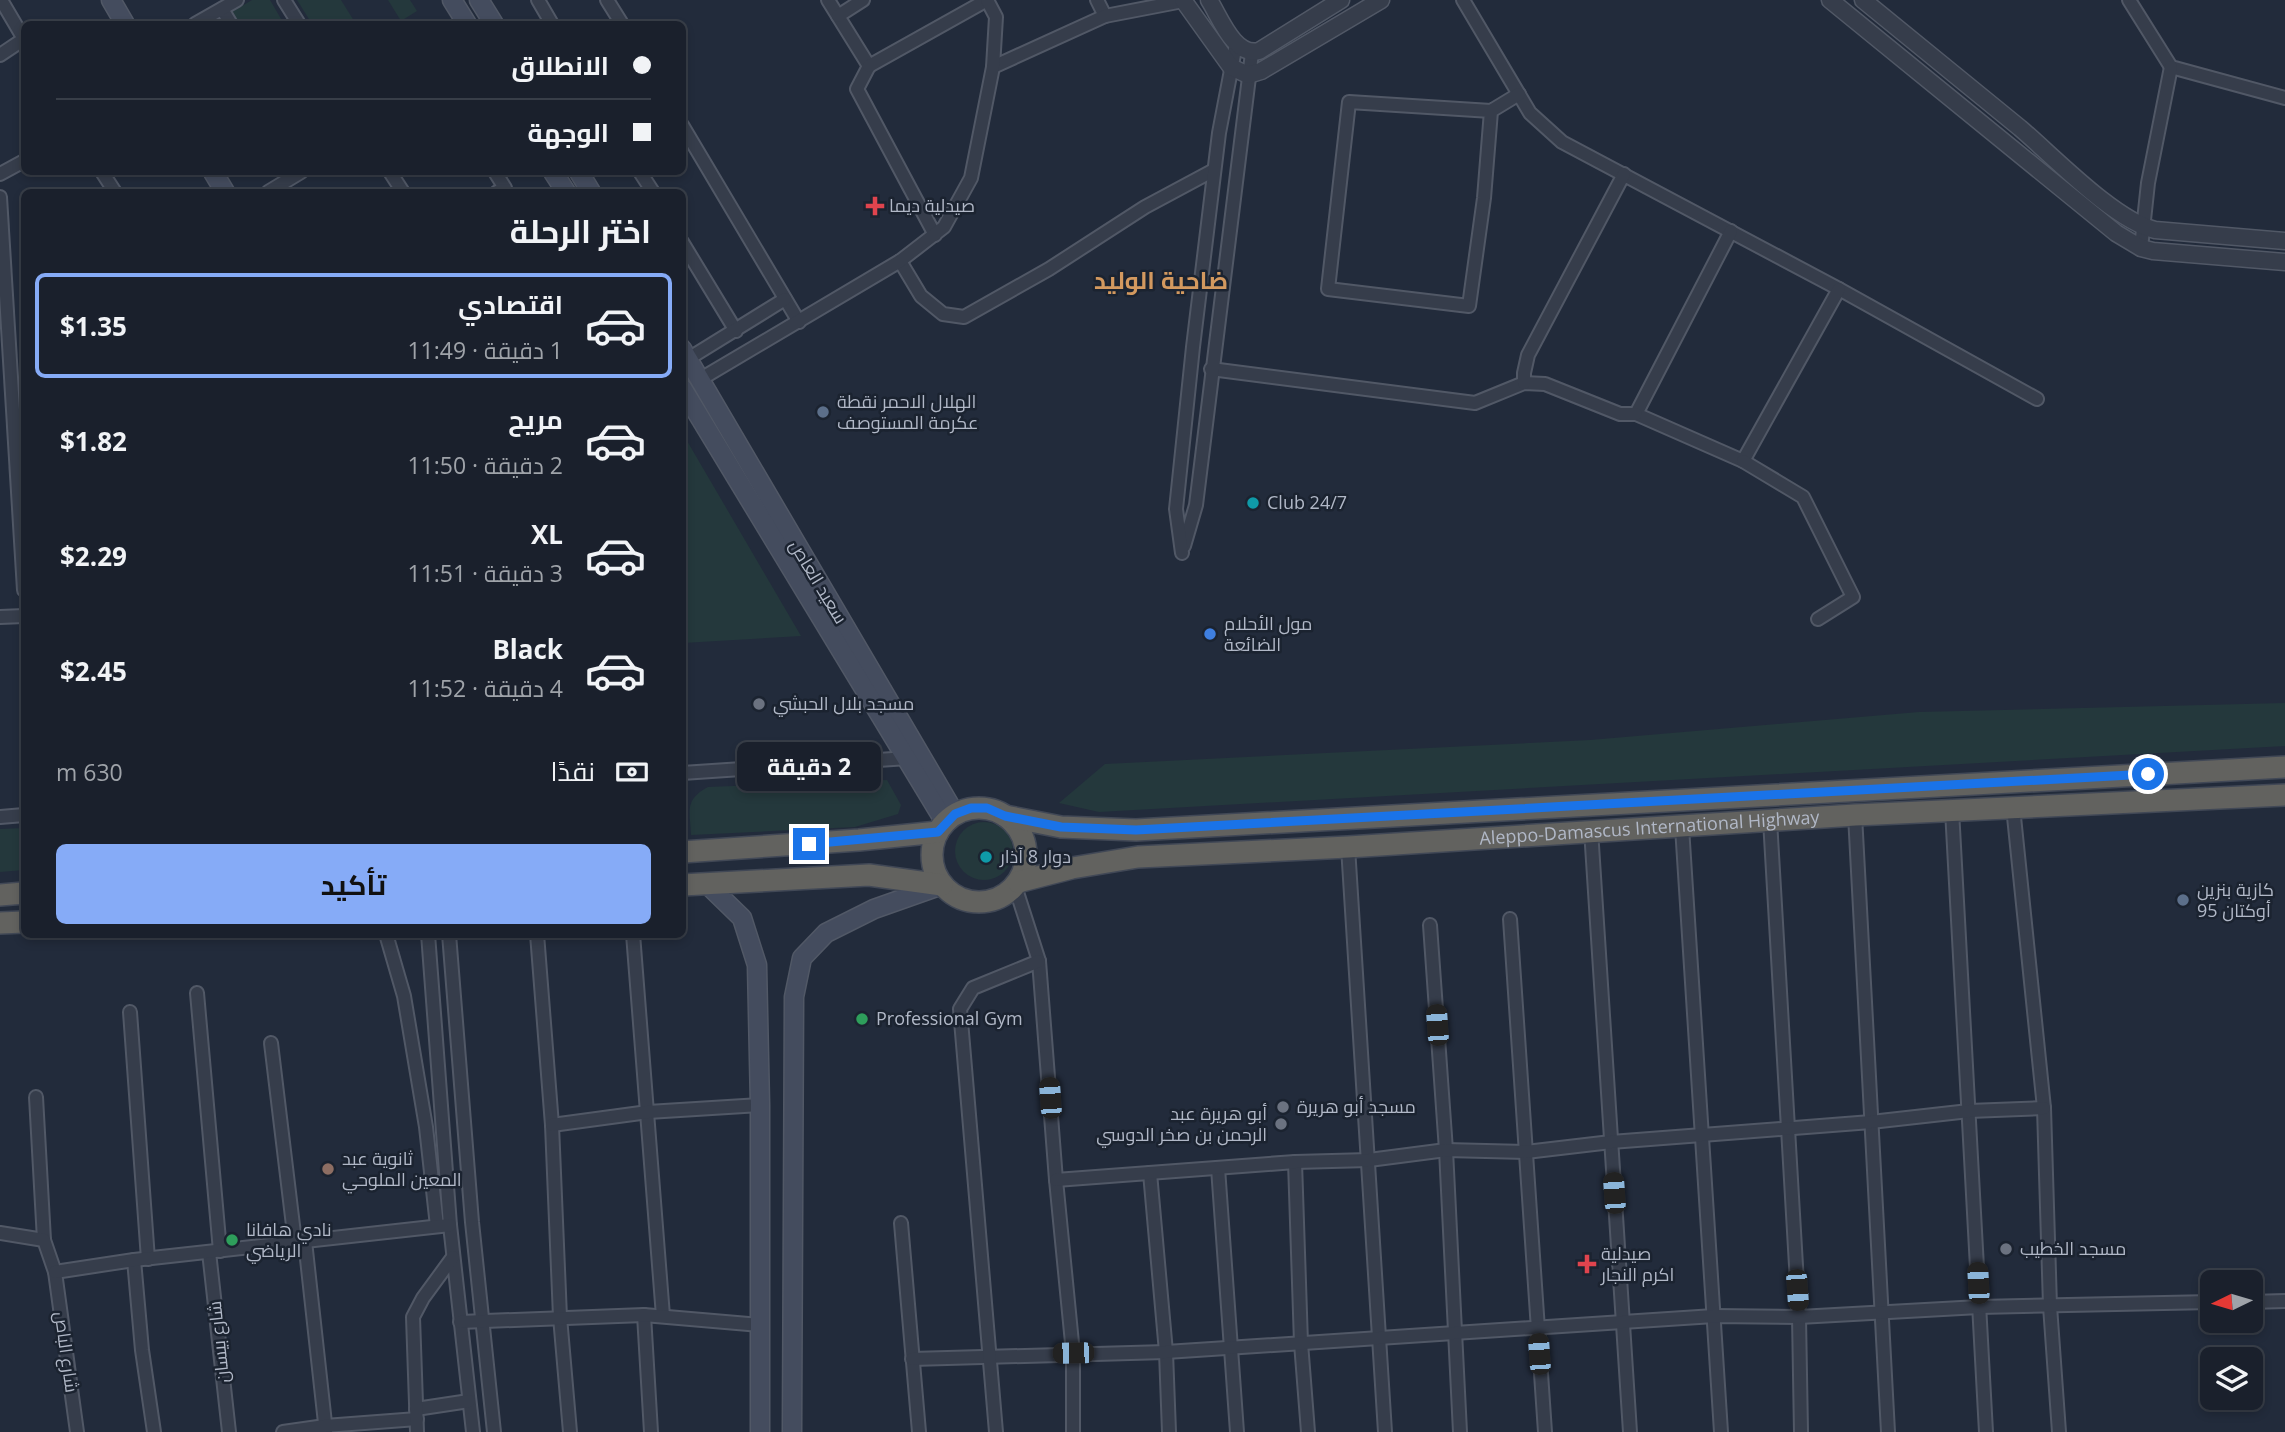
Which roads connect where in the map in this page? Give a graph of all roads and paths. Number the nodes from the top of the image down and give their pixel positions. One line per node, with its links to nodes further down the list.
1 (1, 0): 32 (street)
2 (111, 0): 24 (main road)
3 (237, 0): 21 (street)
4 (284, 0): 27 (street)
5 (452, 0): 28 (main road)
6 (479, 0): 29 (main road)
7 (538, 0): 30 (street)
8 (607, 0): 31 (street)
9 (828, 0): 22 (street)
10 (863, 0): 22 (street)
11 (987, 0): 37 (street); 38 (street)
12 (1097, 0): 23 (street)
13 (1183, 0): 23 (street); 39 (street)
14 (1209, 0): 34 (street)
15 (1341, 0): 35 (street)
16 (1381, 0): 41 (street)
17 (1463, 0): 42 (street)
18 (1830, 0): 59 (street)
19 (1863, 0): 55 (street)
20 (2129, 0): 40 (street)
21 (222, 9): 25 (street); 26 (street)
22 (838, 16): 37 (street)
23 (1105, 16): 38 (street)
24 (123, 21)
25 (200, 21)
26 (229, 21)
27 (297, 21)
28 (465, 21)
29 (492, 21)
30 (550, 21)
31 (620, 21)
32 (21, 34)
33 (21, 41): 36 (street)
34 (1236, 44): 35 (street); 39 (street)
35 (1252, 52): 41 (street)
36 (0, 55)
37 (869, 66): 57 (street)
38 (993, 66): 57 (street)
39 (1231, 67): 41 (street); 47 (street)
40 (2171, 67): 43 (street); 55 (street)
41 (1248, 75): 69 (street)
42 (1519, 94): 44 (street); 49 (street)
43 (2285, 97)
44 (1491, 111): 44 (street)
45 (686, 132): 64 (street)
46 (21, 163): 48 (street)
47 (1214, 170): 61 (street); 69 (street)
48 (0, 174)
49 (1624, 174): 56 (street); 71 (street)
50 (296, 175): 52 (street)
51 (497, 175): 53 (street)
52 (273, 189)
53 (503, 189)
54 (0, 197): 76 (street)
55 (2143, 227): 58 (street); 59 (street)
56 (1731, 231): 63 (street); 74 (street)
57 (935, 236): 61 (street)
58 (2285, 242)
59 (2141, 248): 62 (street)
60 (686, 249): 66 (street)
61 (900, 261): 65 (street)
62 (2285, 262)
63 (1839, 289): 73 (street); 75 (street)
64 (785, 299): 65 (street); 66 (street)
65 (799, 322): 70 (street)
66 (736, 331): 67 (street)
67 (686, 354)
68 (686, 356): 70 (main road, سعيد العاص)
69 (1211, 369): 71 (street)
70 (699, 380): 92 (main road, سعيد العاص)
71 (1524, 383): 74 (street)
72 (686, 395): 81 (main road)
73 (2037, 399)
74 (1636, 414): 75 (street)
75 (1743, 461): 80 (street)
76 (20, 462): 77 (street)
77 (21, 494)
78 (21, 616): 79 (street)
79 (0, 618)
80 (1818, 620)
81 (908, 758): 83 (street); 92 (main road)
82 (2285, 767): 89 (highway, Aleppo-Damascus International Highway)
83 (686, 773)
84 (2284, 797): 85 (highway, Aleppo-Damascus International Highway)
85 (2013, 807): 86 (highway, Aleppo-Damascus International Highway); 118 (street)
86 (1952, 810): 87 (highway, Aleppo-Damascus International Highway); 119 (street)
87 (1854, 815): 91 (highway, Aleppo-Damascus International Highway); 121 (street)
88 (21, 816): 90 (street)
89 (1005, 816): 92 (highway); 98 (highway)
90 (0, 817)
91 (1770, 820): 93 (highway, Aleppo-Damascus International Highway); 123 (street)
92 (946, 823): 96 (highway); 100 (highway)
93 (1682, 827): 94 (highway, Aleppo-Damascus International Highway); 124 (street)
94 (1591, 831): 95 (highway, Aleppo-Damascus International Highway); 125 (street)
95 (1348, 847): 98 (highway, Aleppo-Damascus International Highway); 128 (street)
96 (686, 852)
97 (707, 884): 99 (highway); 100 (highway); 117 (main road)
98 (1017, 884): 100 (highway); 112 (street)
99 (686, 885)
100 (942, 885): 179 (main road)
101 (21, 893): 102 (highway)
102 (0, 895)
103 (1510, 919): 127 (street)
104 (21, 922): 105 (highway)
105 (0, 923)
106 (1430, 925): 126 (street)
107 (388, 938): 134 (street)
108 (428, 938): 134 (street)
109 (449, 938): 154 (street)
110 (537, 938): 122 (street)
111 (633, 938): 120 (street)
112 (1039, 961): 132 (street); 165 (street)
113 (198, 993): 138 (street, شارع بيسان)
114 (130, 1012): 140 (street)
115 (271, 1043): 137 (street)
116 (36, 1097): 136 (street, شارع الباص)
117 (760, 1105): 120 (street); 157 (main road)
118 (2044, 1108): 119 (street); 146 (street)
119 (1969, 1111): 121 (street); 147 (street)
120 (648, 1112): 122 (street); 150 (street)
121 (1871, 1122): 123 (street); 148 (street)
122 (552, 1125): 152 (street)
123 (1787, 1128): 124 (street); 153 (street)
124 (1703, 1135): 125 (street); 151 (street)
125 (1611, 1142): 127 (street); 156 (street)
126 (1446, 1150): 127 (street); 128 (street); 159 (street)
127 (1526, 1152): 158 (street)
128 (1369, 1160): 129 (street); 160 (street)
129 (1296, 1162): 130 (street); 161 (street)
130 (1218, 1168): 131 (street); 162 (street)
131 (1150, 1173): 132 (street); 163 (street)
132 (1056, 1180): 164 (street)
133 (901, 1223): 166 (street)
134 (443, 1226): 137 (street); 139 (street)
135 (0, 1233): 136 (street)
136 (44, 1240): 142 (street, شارع الباص)
137 (300, 1241): 138 (street); 169 (street)
138 (214, 1251): 140 (street); 172 (street, شارع بيسان)
139 (453, 1257): 155 (street); 168 (street)
140 (148, 1259): 141 (street)
141 (134, 1260): 142 (street); 171 (street)
142 (55, 1272): 170 (street, شارع الباص)
143 (2285, 1301): 144 (street)
144 (2263, 1302)
145 (2200, 1303): 146 (street)
146 (2050, 1306): 147 (street); 194 (street)
147 (1979, 1307): 148 (street); 193 (street)
148 (1882, 1312): 153 (street); 192 (street)
149 (644, 1314): 150 (street); 152 (street); 177 (street)
150 (663, 1316): 157 (street)
151 (1714, 1316): 153 (street); 156 (street); 190 (street)
152 (560, 1317): 154 (street); 176 (street)
153 (1799, 1317): 191 (street)
154 (483, 1321): 155 (street); 175 (street)
155 (460, 1322): 167 (street)
156 (1623, 1322): 158 (street); 189 (street)
157 (760, 1325): 178 (main road)
158 (1538, 1328): 159 (street); 188 (street)
159 (1454, 1333): 160 (street); 187 (street)
160 (1379, 1338): 161 (street); 186 (street)
161 (1301, 1343): 162 (street); 185 (street)
162 (1232, 1348): 163 (street); 184 (street)
163 (1166, 1352): 164 (street); 183 (street)
164 (1073, 1353): 165 (street); 182 (street)
165 (989, 1355): 166 (street); 181 (street)
166 (912, 1359): 180 (street)
167 (469, 1401): 168 (street); 174 (street)
168 (417, 1420): 169 (street)
169 (326, 1429): 173 (street)
170 (77, 1432)
171 (154, 1432)
172 (229, 1432)
173 (283, 1432)
174 (472, 1432)
175 (494, 1432)
176 (570, 1432)
177 (652, 1432)
178 (760, 1432)
179 (792, 1432)
180 (919, 1432)
181 (996, 1432)
182 (1073, 1432)
183 (1169, 1432)
184 (1237, 1432)
185 (1308, 1432)
186 (1385, 1432)
187 (1460, 1432)
188 (1545, 1432)
189 (1630, 1432)
190 (1721, 1432)
191 (1801, 1432)
192 (1888, 1432)
193 (1986, 1432)
194 (2059, 1432)

